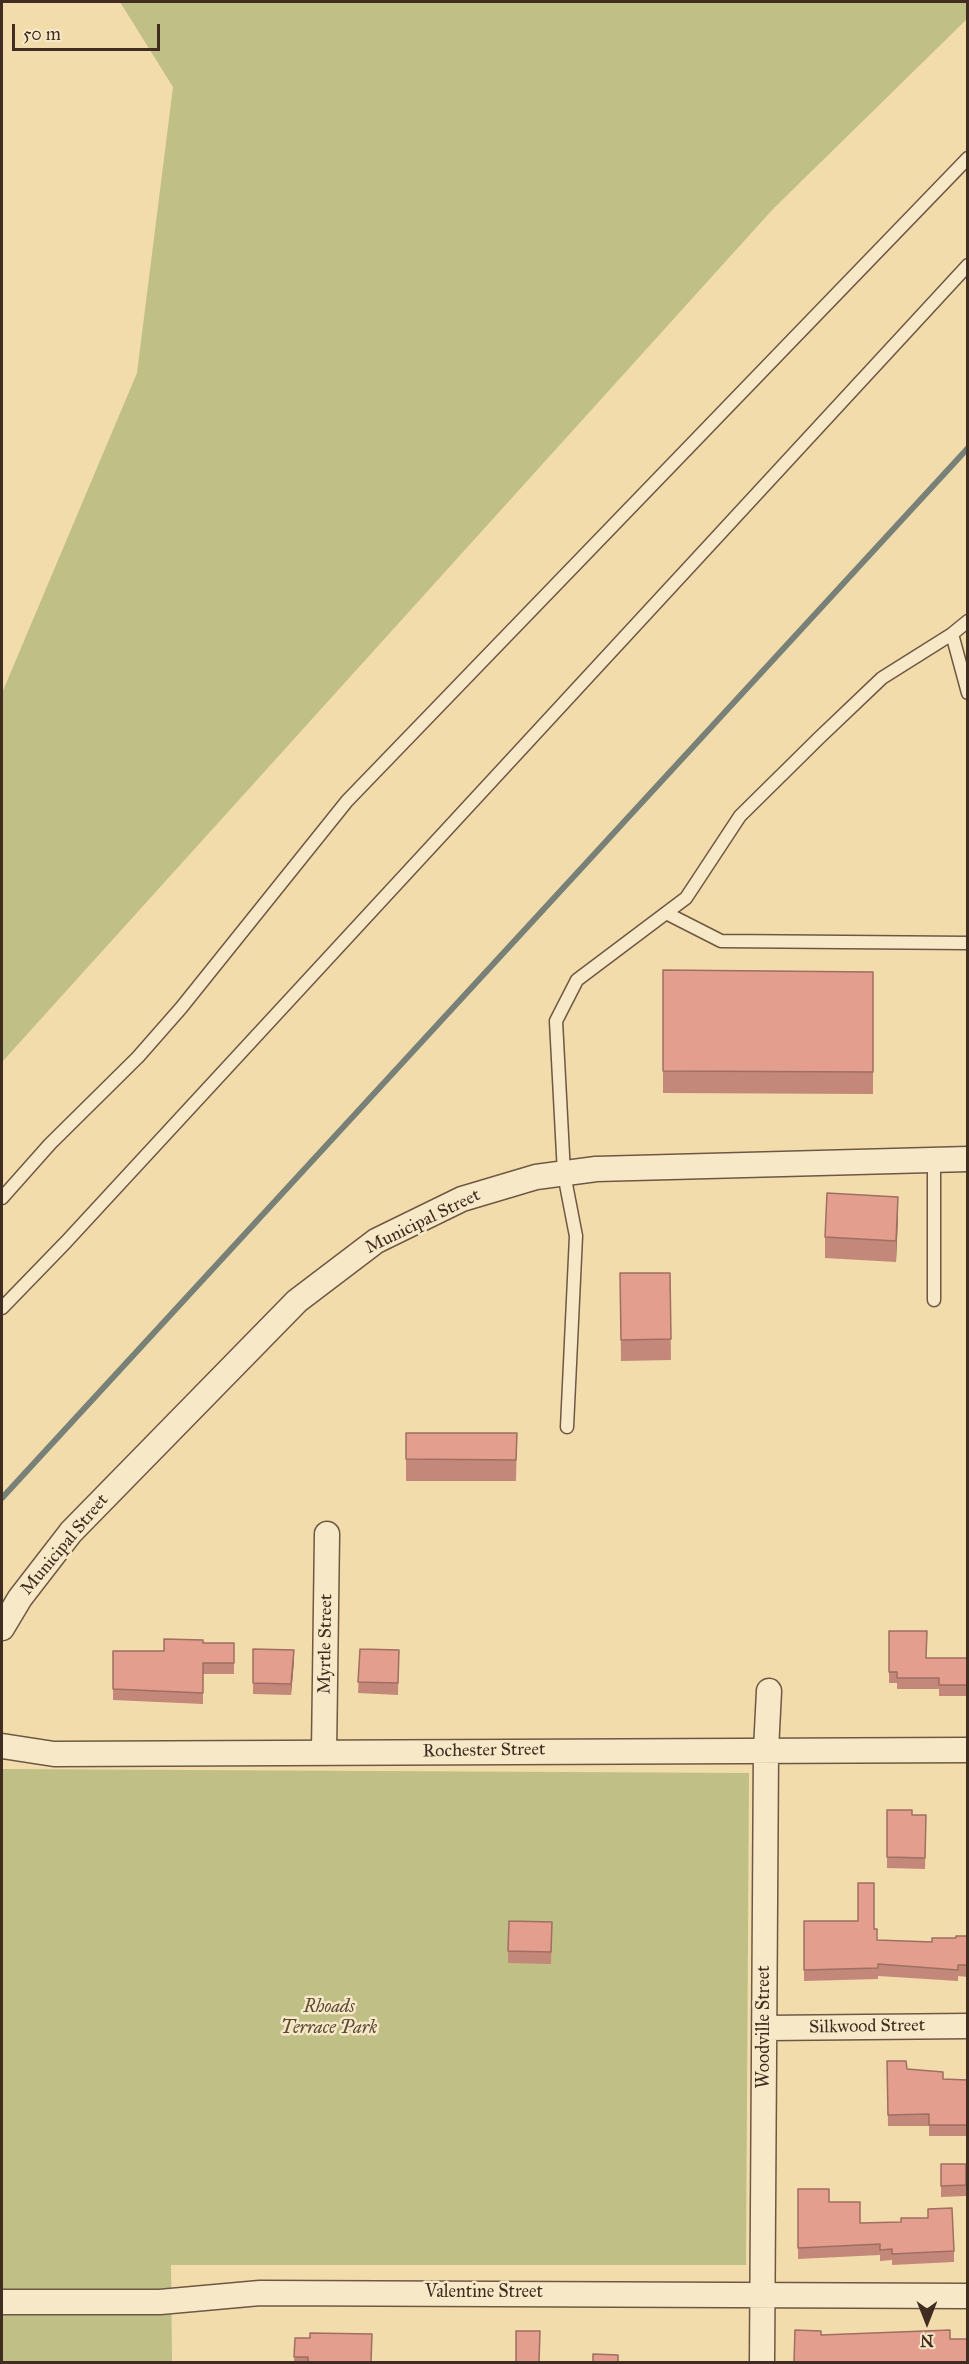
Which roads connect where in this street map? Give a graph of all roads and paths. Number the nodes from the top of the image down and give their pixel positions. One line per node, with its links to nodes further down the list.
1 (968, 158): 11 (lane)
2 (968, 265): 13 (lane)
3 (968, 621): 4 (lane)
4 (952, 634): 5 (lane); 6 (lane)
5 (968, 693)
6 (666, 913): 7 (lane); 10 (lane)
7 (968, 943)
8 (968, 1159): 9 (street, Municipal Street)
9 (934, 1161): 10 (street, Municipal Street); 12 (lane)
10 (564, 1174): 14 (lane); 16 (street, Municipal Street)
11 (2, 1198)
12 (934, 1300)
13 (2, 1308)
14 (567, 1427)
15 (327, 1534): 21 (street, Myrtle Street)
16 (2, 1628)
17 (769, 1691): 19 (street, Woodville Street)
18 (2, 1746): 21 (street, Rochester Street)
19 (766, 1750): 20 (street, Rochester Street); 21 (street, Rochester Street); 23 (street, Woodville Street)
20 (968, 1750)
21 (324, 1753)
22 (968, 2026): 23 (street, Silkwood Street)
23 (766, 2028): 24 (street, Woodville Street)
24 (762, 2293): 25 (street, Valentine Street); 26 (street, Valentine Street); 27 (street, Woodville Street)
25 (968, 2296)
26 (2, 2302)
27 (762, 2362)

